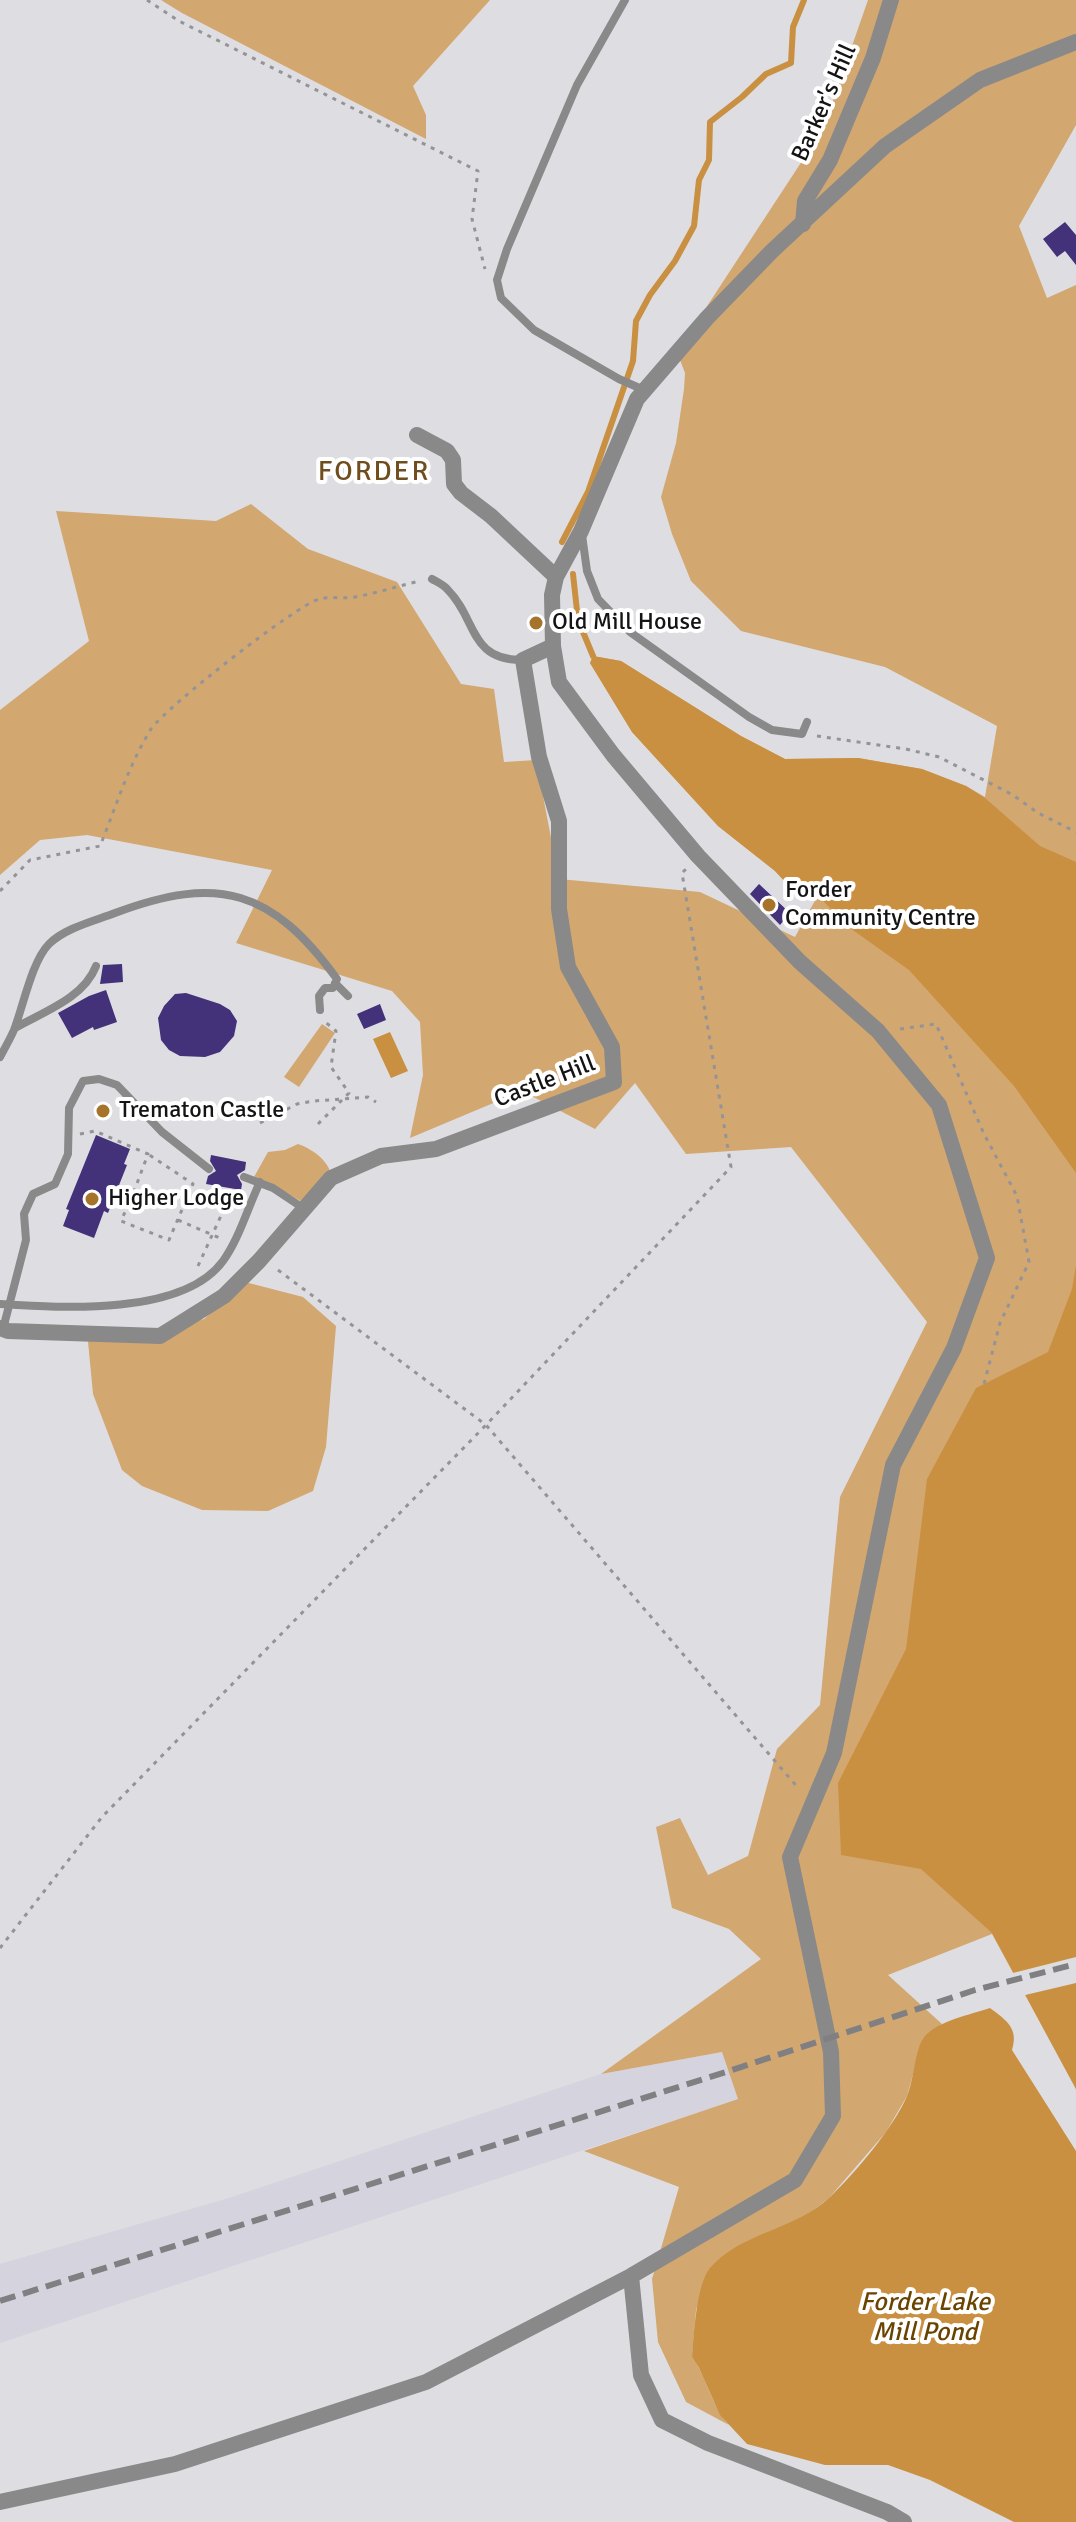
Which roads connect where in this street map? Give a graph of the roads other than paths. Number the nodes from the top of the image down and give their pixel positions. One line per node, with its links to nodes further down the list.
1 (625, 0): 5 (lane)
2 (891, 0): 4 (street, Barker's Hill)
3 (1076, 42): 4 (street)
4 (803, 224): 5 (street)
5 (637, 387): 7 (street)
6 (417, 435): 8 (street)
7 (581, 531): 8 (street); 12 (lane)
8 (556, 577): 10 (street)
9 (432, 579): 11 (lane)
10 (553, 646): 11 (street); 25 (street)
11 (523, 660): 22 (street, Castle Hill)
12 (807, 722)
13 (96, 966): 17 (lane)
14 (335, 983): 15 (lane); 16 (lane); 17 (lane)
15 (348, 996)
16 (320, 1010)
17 (15, 1029): 18 (lane)
18 (0, 1057)
19 (209, 1169): 23 (lane)
20 (244, 1177): 21 (lane)
21 (260, 1182): 22 (lane); 23 (lane)
22 (303, 1208): 24 (street, Castle Hill)
23 (4, 1305): 24 (lane)
24 (1, 1328)
25 (631, 2276): 26 (street); 27 (street)
26 (0, 2502)
27 (904, 2522)

